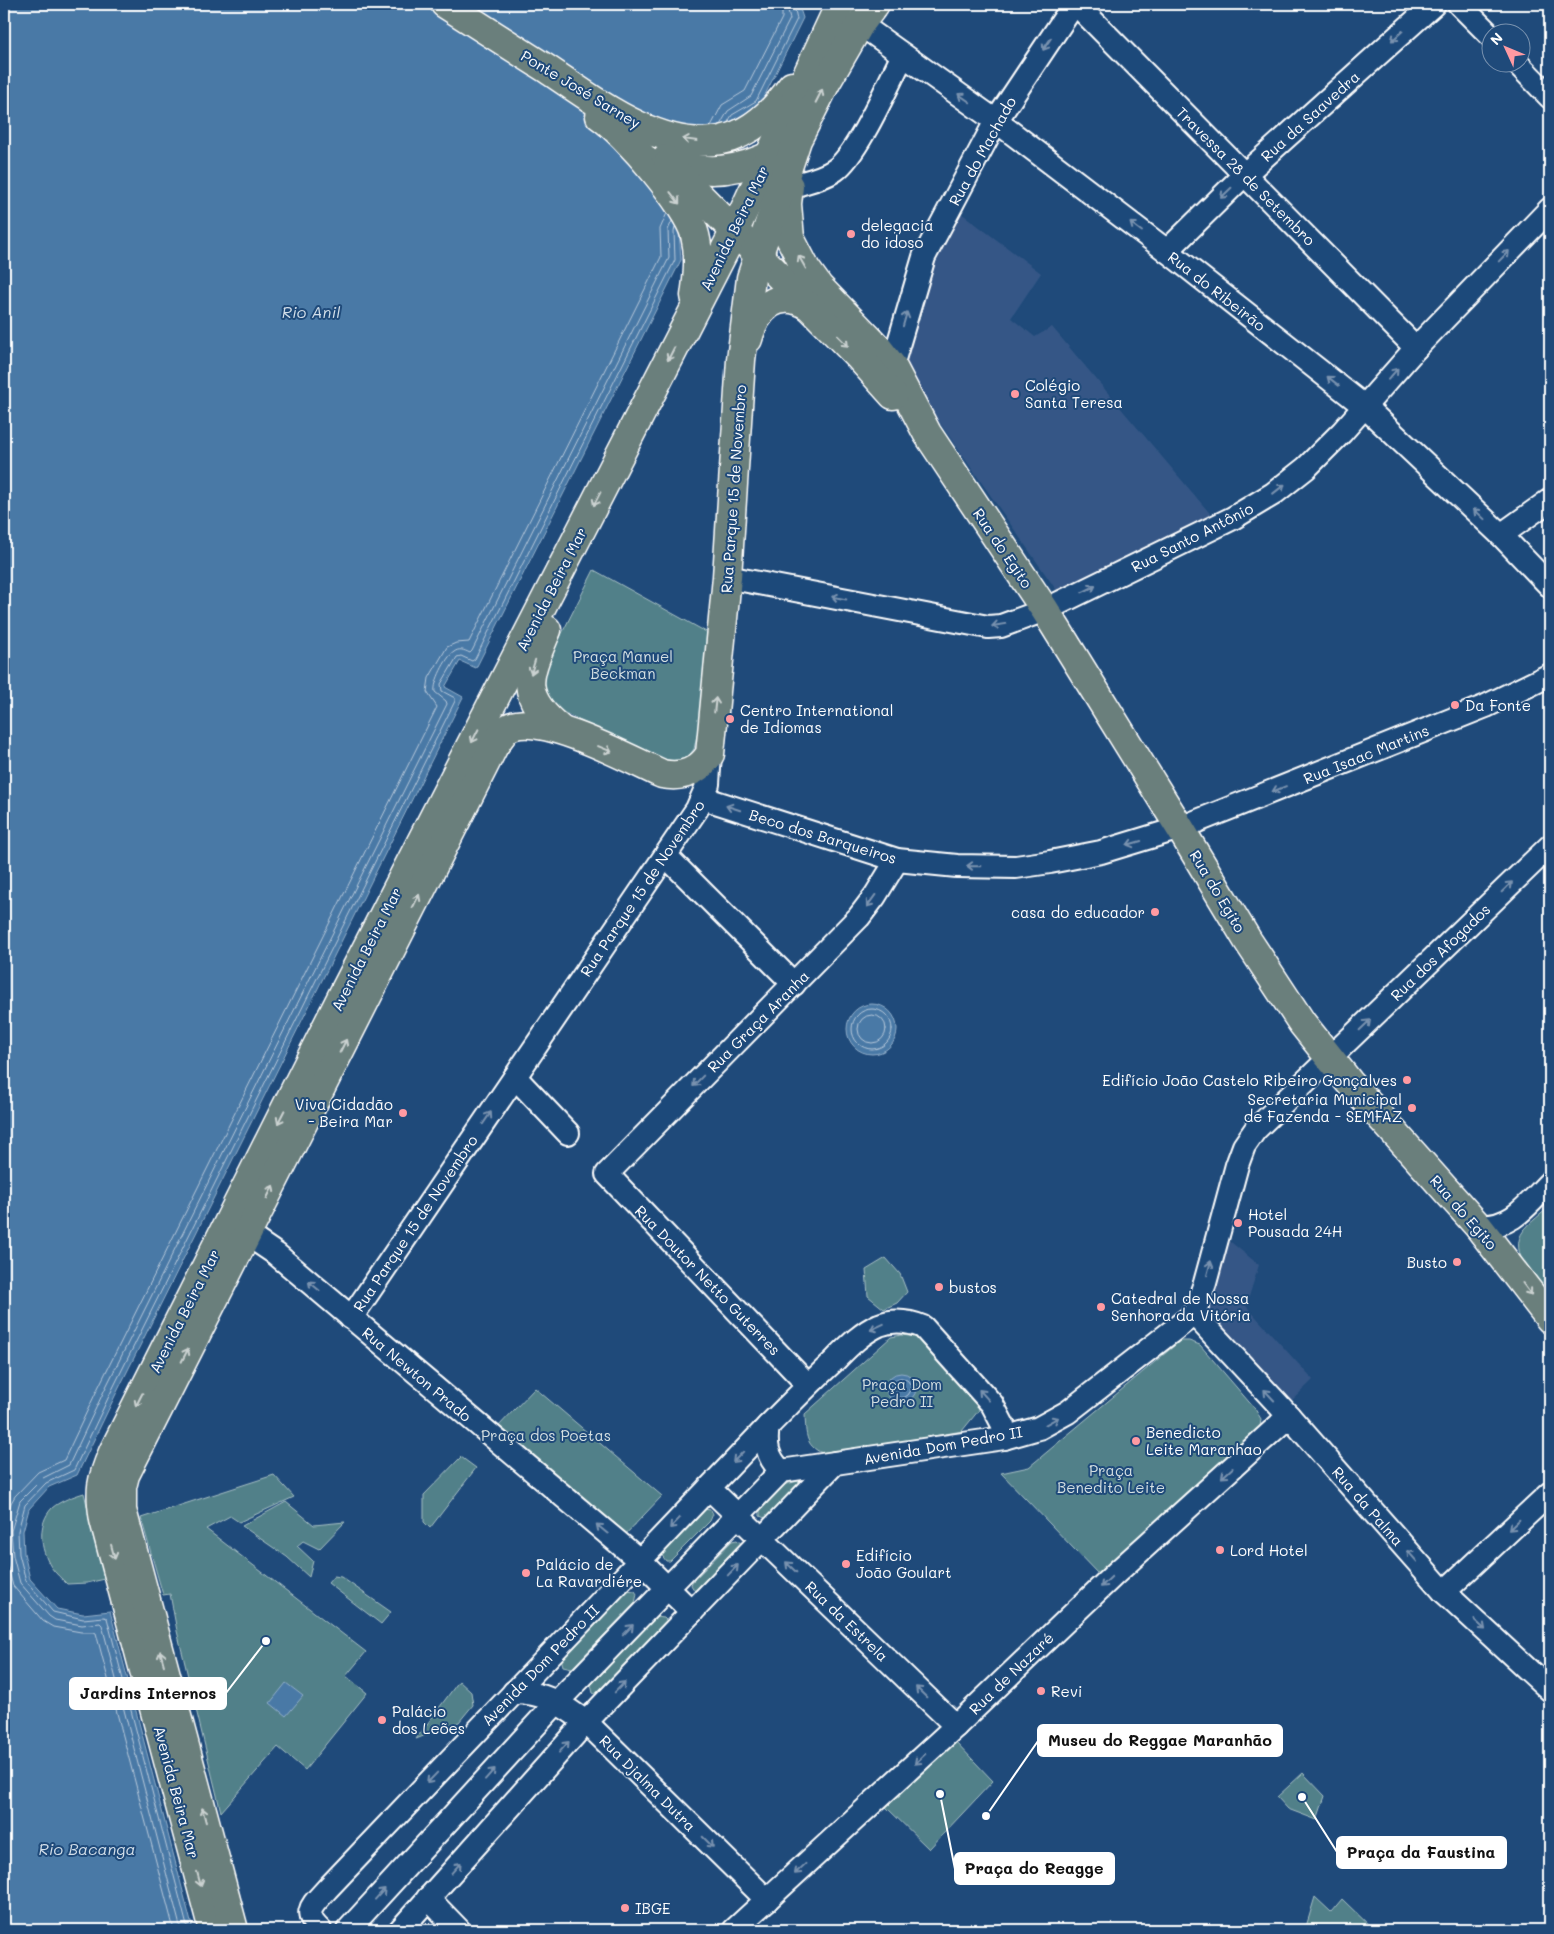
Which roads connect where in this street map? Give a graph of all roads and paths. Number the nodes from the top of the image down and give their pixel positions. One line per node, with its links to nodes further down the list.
1 (424, 4): 14 (main road, Ponte José Sarney)
2 (444, 4): 9 (main road, Ponte José Sarney, one-way to 2)
3 (840, 4): 9 (main road, Avenida Beira Mar)
4 (1075, 4): 13 (street, Rua do Machado, one-way to 13); 18 (street, Travessa 28 de Setembro)
5 (1434, 4): 18 (street, Rua da Saavedra, one-way to 18)
6 (1459, 4): 8 (street)
7 (868, 14): 10 (street, Rua do Ribeirão); 15 (main road, one-way to 7)
8 (1482, 27)
9 (827, 30): 17 (main road, Avenida Beira Mar)
10 (902, 54): 13 (street, Rua do Ribeirão, one-way to 10); 19 (street)
11 (1526, 72): 12 (street)
12 (1550, 97)
13 (996, 121): 22 (street, Rua do Ribeirão, one-way to 13); 28 (street, Rua do Machado, one-way to 13)
14 (608, 122): 16 (main road); 25 (main road, Ponte José Sarney, one-way to 25)
15 (797, 140): 17 (main road); 19 (main road, Rua do Egito); 23 (main road)
16 (660, 156): 17 (main road); 21 (main road, Rua do Egito)
17 (770, 156): 21 (main road, Avenida Beira Mar)
18 (1244, 175): 22 (street, Rua da Saavedra, one-way to 22); 26 (street, Travessa 28 de Setembro)
19 (789, 187): 28 (main road, Rua do Egito, one-way to 19)
20 (1550, 208): 26 (street, Rua Santo Antônio, one-way to 20)
21 (734, 232): 23 (main road, Rua do Egito); 25 (main road, Avenida Beira Mar)
22 (1167, 251): 29 (street, Rua do Ribeirão, one-way to 22)
23 (757, 255): 24 (main road, Rua do Egito); 27 (main road)
24 (809, 306): 27 (main road); 30 (main road, Rua do Egito, one-way to 30)
25 (693, 311): 34 (main road, Avenida Beira Mar, one-way to 34)
26 (1416, 348): 29 (street, Rua Santo Antônio, one-way to 26)
27 (741, 360): 33 (main road, Rua Parque 15 de Novembro)
28 (892, 366): 30 (main road, Rua do Egito)
29 (1364, 406): 32 (street, Rua do Ribeirão, one-way to 29); 36 (street, Rua Santo Antônio, one-way to 29)
30 (927, 433): 36 (main road, Rua do Egito)
31 (1550, 500): 32 (street)
32 (1501, 534): 35 (street, Rua do Ribeirão)
33 (727, 576): 36 (street, Rua Santo Antônio, one-way to 33); 39 (main road, Rua Parque 15 de Novembro, one-way to 33)
34 (553, 586): 38 (main road, one-way to 38); 53 (main road, Avenida Beira Mar, one-way to 53)
35 (1550, 586)
36 (1045, 610): 41 (main road, Rua do Egito)
37 (1550, 675): 41 (street, Rua Isaac Martins, one-way to 41)
38 (560, 730): 39 (main road, one-way to 39); 53 (main road, Avenida Beira Mar, one-way to 38)
39 (710, 754): 40 (street, Rua Parque 15 de Novembro)
40 (703, 798): 43 (street, Rua Parque 15 de Novembro); 44 (street, Beco dos Barqueiros, one-way to 40)
41 (1180, 828): 44 (street, Beco dos Barqueiros, one-way to 44); 46 (main road, Rua do Egito)
42 (1550, 846): 46 (street, Rua dos Afogados, one-way to 42)
43 (666, 856): 45 (street); 47 (street, Rua Parque 15 de Novembro)
44 (896, 860): 45 (street, Rua Graça Aranha, one-way to 45)
45 (794, 984): 49 (street, Rua Graça Aranha, one-way to 49)
46 (1330, 1058): 52 (main road, Rua do Egito); 55 (street, one-way to 46)
47 (515, 1077): 48 (street); 56 (street, Rua Parque 15 de Novembro, one-way to 47)
48 (568, 1133)
49 (607, 1174): 58 (street, Rua Doutor Netto Guterres)
50 (1550, 1182): 51 (street)
51 (1512, 1219): 52 (street); 54 (street)
52 (1478, 1226): 54 (main road, Rua do Egito)
53 (236, 1233): 56 (street, Rua Newton Prado, one-way to 53); 80 (main road, Avenida Beira Mar, one-way to 80); 81 (main road, Avenida Beira Mar, one-way to 53)
54 (1504, 1258): 57 (main road, Rua do Egito, one-way to 57)
55 (1194, 1314): 59 (street, Rua da Palma, one-way to 55); 61 (street, Avenida Dom Pedro II, one-way to 55)
56 (351, 1318): 68 (street, Rua Newton Prado, one-way to 56)
57 (1550, 1319)
58 (808, 1385): 60 (street); 61 (street, one-way to 58)
59 (1289, 1416): 70 (street, Rua da Palma, one-way to 59); 76 (street, Rua de Nazaré, one-way to 76)
60 (768, 1426): 63 (street); 64 (street, Avenida Dom Pedro II, one-way to 64)
61 (1004, 1438): 62 (street, Avenida Dom Pedro II)
62 (835, 1463): 63 (street, Avenida Dom Pedro II); 67 (street)
63 (781, 1471): 66 (street)
64 (709, 1488): 66 (street, Rua da Estrela); 68 (street, Avenida Dom Pedro II, one-way to 68)
65 (1550, 1493): 70 (street, one-way to 70)
66 (738, 1515): 67 (street, Rua da Estrela); 69 (street)
67 (762, 1539): 71 (street, one-way to 67); 76 (street, Rua da Estrela, one-way to 67)
68 (640, 1560): 69 (street, Rua Newton Prado); 73 (street, Avenida Dom Pedro II)
69 (668, 1588): 71 (street, Rua Newton Prado); 74 (street, one-way to 69)
70 (1444, 1592): 72 (street, Rua da Palma, one-way to 72)
71 (692, 1612): 75 (street, one-way to 71)
72 (1550, 1690)
73 (514, 1692): 74 (street, Rua Djalma Dutra); 79 (street, Avenida Dom Pedro II, one-way to 79)
74 (557, 1702): 75 (street, Rua Djalma Dutra); 82 (street, one-way to 74)
75 (586, 1722): 77 (street, one-way to 75); 78 (street, Rua Djalma Dutra, one-way to 78)
76 (956, 1726): 78 (street, Rua de Nazaré, one-way to 78)
77 (428, 1898): 83 (street); 84 (street)
78 (767, 1900): 85 (street, Rua de Nazaré)
79 (315, 1925)
80 (213, 1930)
81 (234, 1930)
82 (348, 1930)
83 (400, 1930)
84 (459, 1930)
85 (734, 1930)

